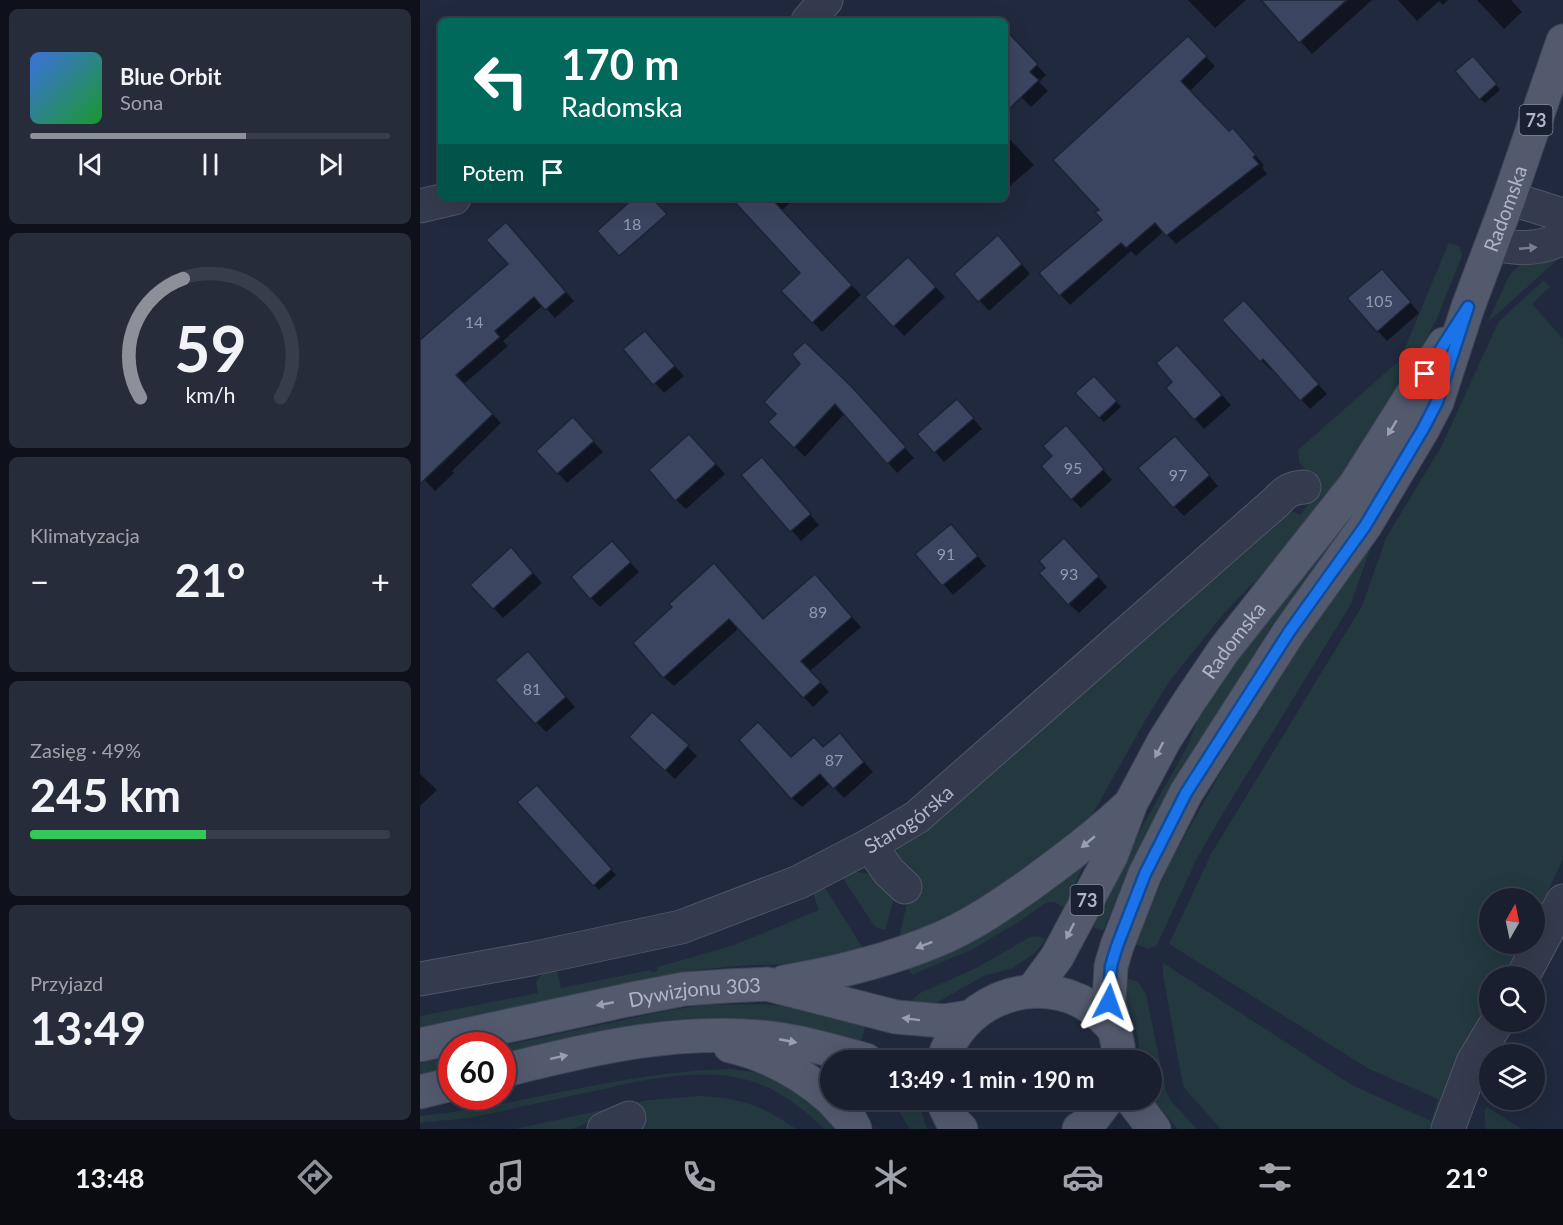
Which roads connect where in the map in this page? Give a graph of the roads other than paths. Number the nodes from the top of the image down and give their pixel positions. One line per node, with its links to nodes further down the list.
1 (826, 0): 2 (street)
2 (811, 18)
3 (1563, 41): 4 (main road, Radomska / 73)
4 (1509, 198): 7 (street); 9 (main road, Radomska / 73)
5 (441, 201): 6 (street)
6 (420, 206)
7 (1563, 215)
8 (1563, 238): 9 (street, one-way to 8)
9 (1493, 243): 10 (main road, Radomska / 73)
10 (1468, 307): 12 (main road, Radomska / 73, one-way to 12); 24 (main road, Radomska / 73)
11 (1304, 487): 13 (street, Starogórska)
12 (1131, 803): 18 (main road, one-way to 18); 19 (main road, Radomska / 73, one-way to 19)
13 (870, 845): 14 (street); 17 (street, Starogórska)
14 (905, 887)
15 (1563, 901): 16 (street)
16 (1528, 966)
17 (420, 979)
18 (767, 984): 20 (main road, Dywizjonu 303, one-way to 18); 23 (main road, Dywizjonu 303, one-way to 23)
19 (1032, 991): 20 (main road, 73); 24 (main road, 73)
20 (969, 1017): 26 (main road, 73)
21 (1491, 1032): 37 (street)
22 (688, 1035): 25 (main road, one-way to 25); 27 (main road, one-way to 22); 29 (main road)
23 (420, 1045)
24 (1116, 1045)
25 (831, 1050)
26 (948, 1050)
27 (516, 1068)
28 (438, 1088): 30 (main road)
29 (820, 1090)
30 (420, 1092)
31 (841, 1110): 34 (main road)
32 (1099, 1110): 35 (main road)
33 (1140, 1110): 36 (main road)
34 (855, 1129)
35 (1079, 1129)
36 (1154, 1129)
37 (1448, 1129)

